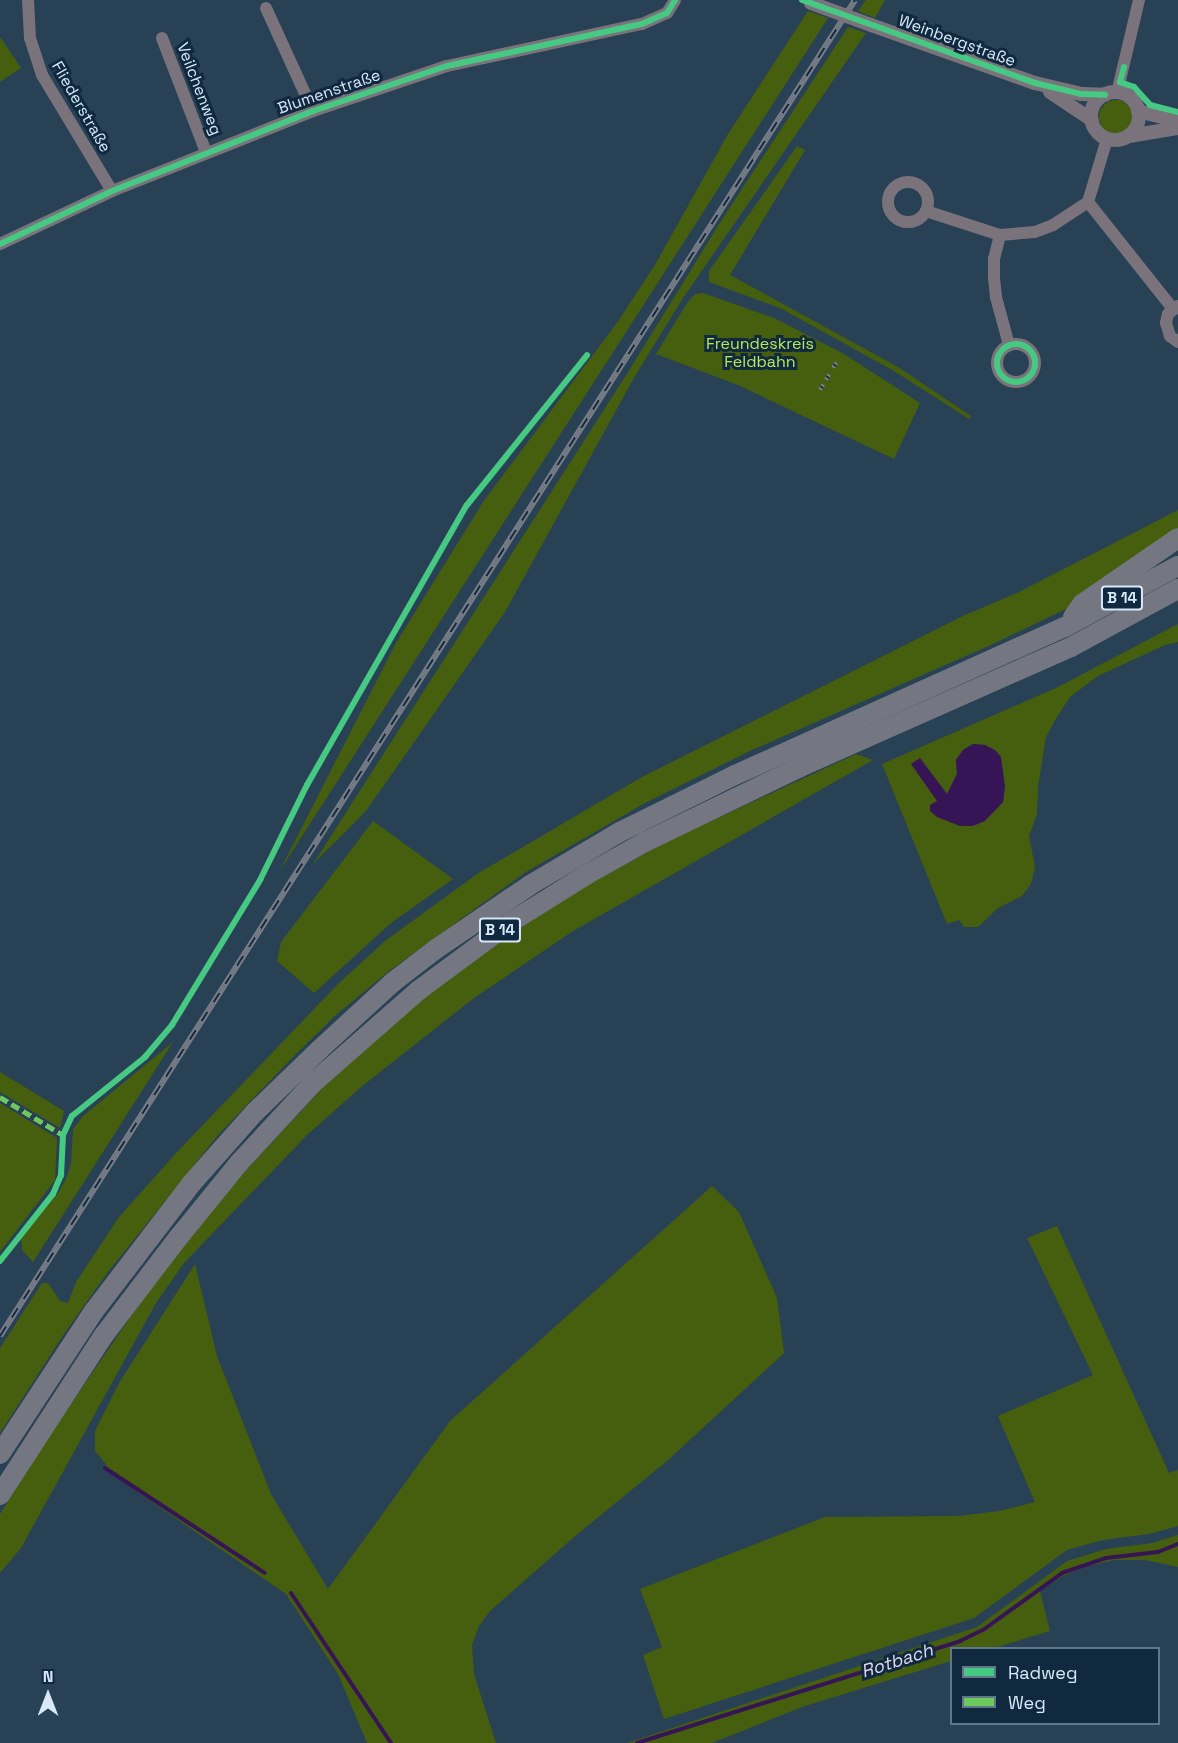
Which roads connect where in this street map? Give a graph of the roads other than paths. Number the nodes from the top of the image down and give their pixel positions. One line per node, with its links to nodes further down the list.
1 (28, 0): 17 (street, Fliederstraße)
2 (675, 0): 9 (street, Blumenstraße)
3 (1138, 0): 8 (street)
4 (807, 2): 7 (street, Weinbergstraße, bridge)
5 (266, 8): 9 (street)
6 (162, 38): 16 (street, Veilchenweg)
7 (1035, 84): 8 (street, Weinbergstraße); 11 (street, Weinbergstraße)
8 (1111, 94): 10 (street); 11 (street)
9 (313, 111): 16 (street, Blumenstraße)
10 (1138, 111): 12 (street); 14 (street)
11 (1092, 120): 15 (street, Weinbergstraße)
12 (1178, 121)
13 (1178, 128): 14 (street)
14 (1129, 136): 15 (street)
15 (1107, 139): 18 (street)
16 (206, 152): 17 (street, Blumenstraße)
17 (112, 191): 21 (street, Blumenstraße)
18 (1088, 202): 20 (street); 22 (street)
19 (926, 211): 20 (street)
20 (1000, 235): 24 (street)
21 (1, 241)
22 (1175, 307): 23 (street)
23 (1178, 342)
24 (1009, 345)
25 (1178, 538): 28 (highway)
26 (1178, 566): 28 (highway, B 14)
27 (1178, 590): 30 (highway, B 14)
28 (1065, 627): 29 (highway, B 14)
29 (0, 1454)
30 (0, 1495)

